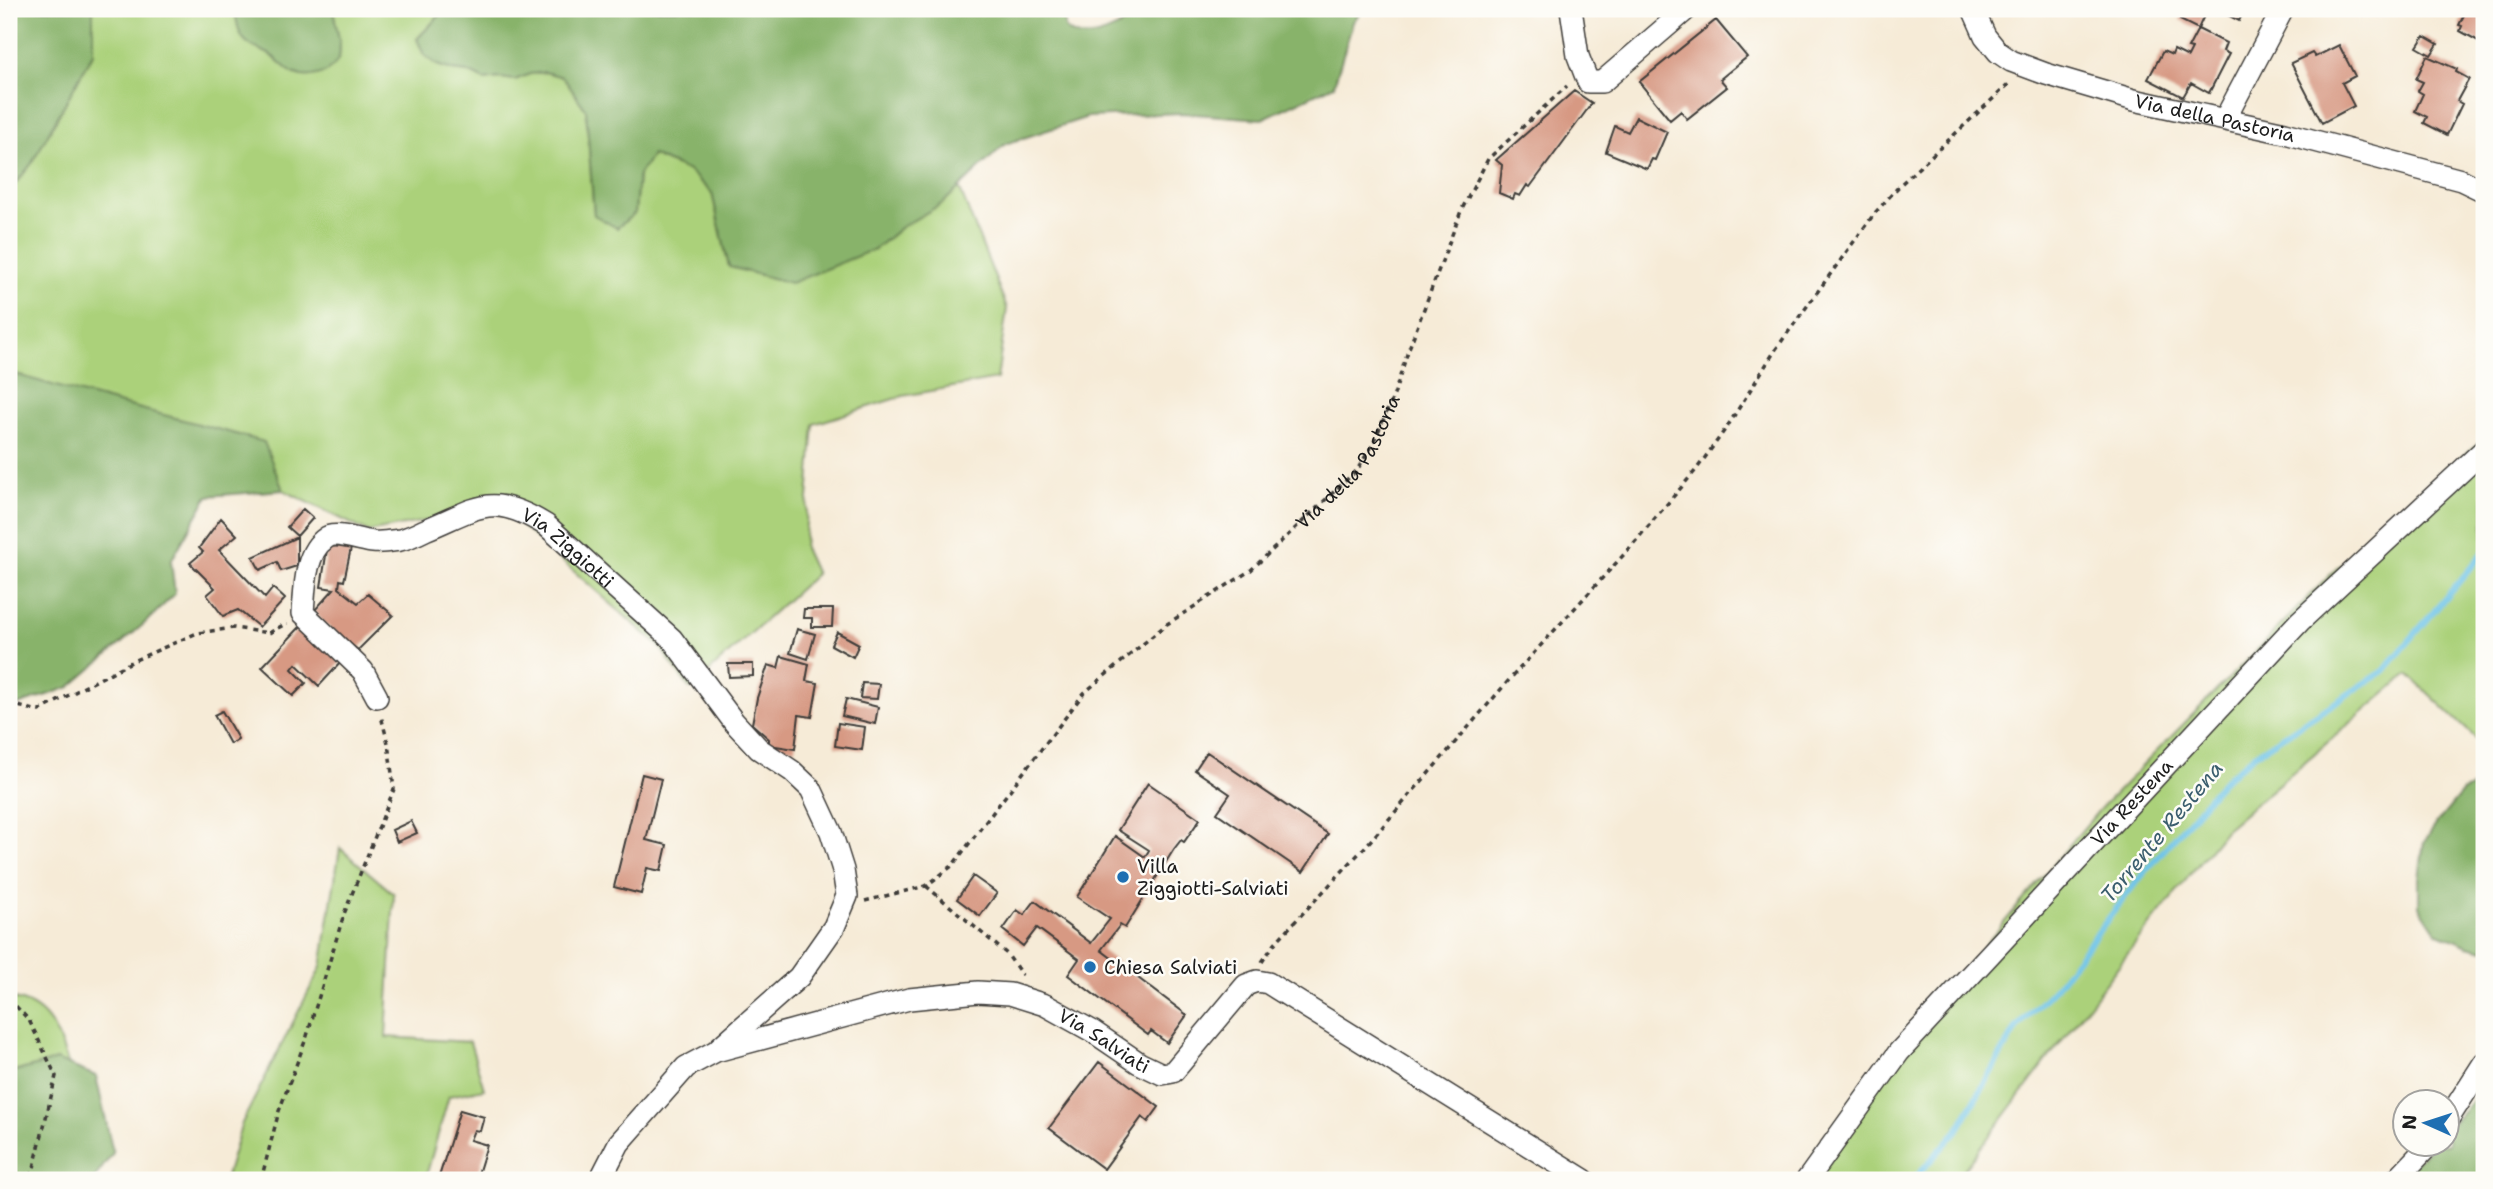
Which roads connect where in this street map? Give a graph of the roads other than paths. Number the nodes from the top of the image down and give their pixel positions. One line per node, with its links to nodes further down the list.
1 (1571, 9): 2 (street)
2 (1687, 9)
3 (1973, 9): 5 (street, Via della Pastoria)
4 (2283, 9): 5 (street)
5 (2225, 119): 6 (street, Via della Pastoria)
6 (2484, 191)
7 (2484, 450): 15 (street, Via Restena)
8 (377, 697): 9 (street, Via Ziggiotti)
9 (716, 1051): 13 (street, Via Salviati); 14 (street, Via Salviati)
10 (2484, 1063): 11 (street)
11 (2462, 1097)
12 (2416, 1158): 16 (street)
13 (600, 1180)
14 (1584, 1180)
15 (1807, 1180)
16 (2396, 1180)

